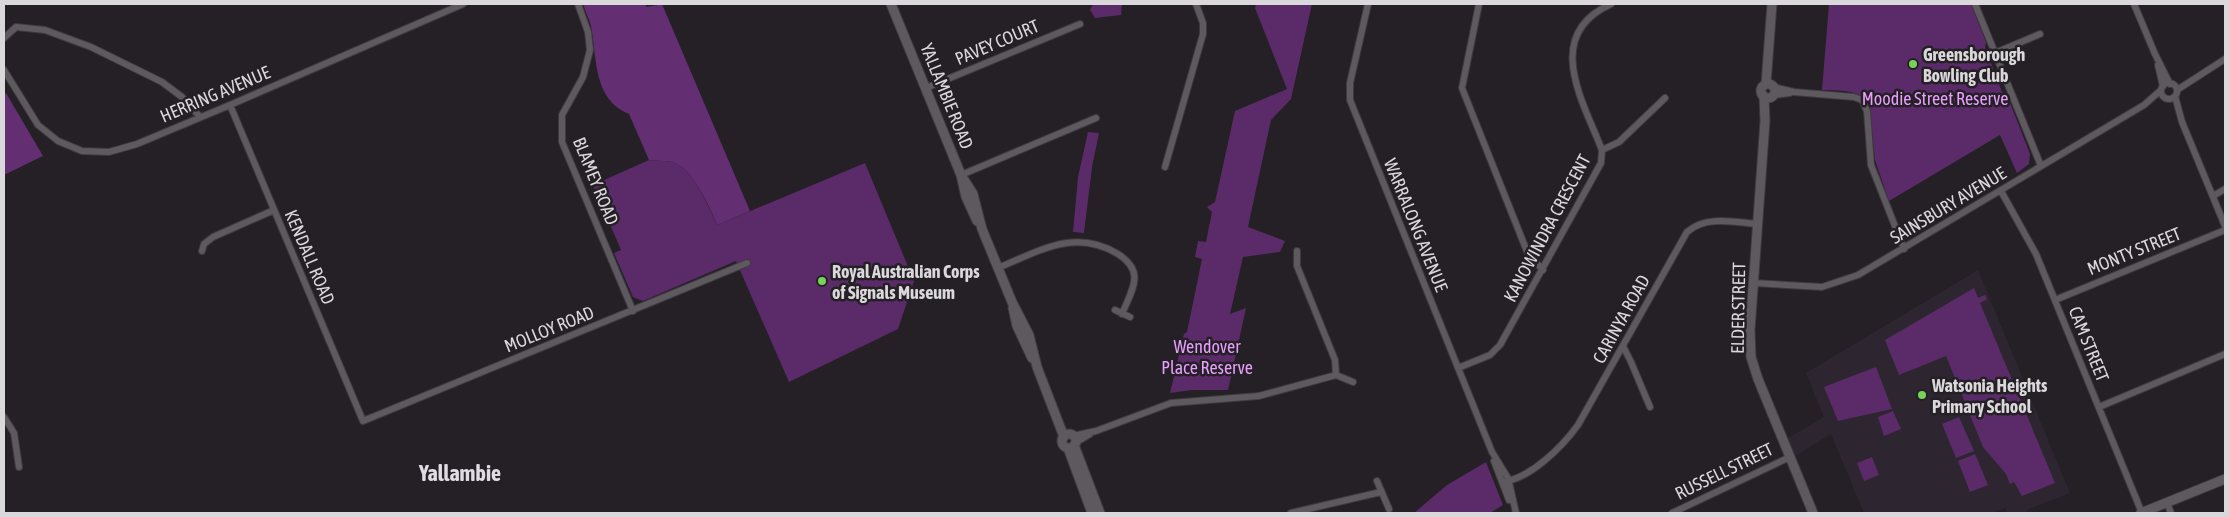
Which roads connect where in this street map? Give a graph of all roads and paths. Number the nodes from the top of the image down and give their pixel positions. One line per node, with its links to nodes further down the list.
1 (463, 4): 23 (street, HERRING AVENUE)
2 (578, 4): 46 (street, BLAMEY ROAD)
3 (891, 4): 13 (street, YALLAMBIE ROAD)
4 (898, 4): 13 (street, YALLAMBIE ROAD)
5 (1196, 4): 27 (street)
6 (1368, 4): 51 (street, WARRALONG AVENUE)
7 (1479, 4): 42 (street)
8 (1610, 4): 26 (street, KANOWINDRA CRESCENT)
9 (1772, 4): 20 (street, ELDER STREET)
10 (1975, 4): 16 (street)
11 (2134, 4): 21 (street)
12 (1080, 24): 19 (street, PAVEY COURT)
13 (903, 30): 19 (street, YALLAMBIE ROAD)
14 (2040, 34): 16 (street)
15 (4, 38): 24 (street)
16 (1995, 53): 28 (street)
17 (2225, 59): 21 (street, SAINSBURY AVENUE)
18 (4, 70): 24 (street, HERRING AVENUE)
19 (926, 88): 29 (street, YALLAMBIE ROAD)
20 (1770, 91): 34 (street, ELDER STREET); 37 (street)
21 (2169, 91): 28 (street, SAINSBURY AVENUE); 32 (street)
22 (1665, 98): 26 (street)
23 (230, 105): 24 (street, HERRING AVENUE); 33 (street, KENDALL ROAD)
24 (200, 117)
25 (1096, 118): 29 (street)
26 (1602, 150): 42 (street, KANOWINDRA CRESCENT)
27 (1166, 166)
28 (2041, 166): 31 (street, SAINSBURY AVENUE)
29 (961, 175): 41 (street, YALLAMBIE ROAD)
30 (2225, 189): 32 (street)
31 (2001, 191): 37 (street, SAINSBURY AVENUE); 44 (street, CAM STREET)
32 (2213, 196): 35 (street)
33 (274, 210): 39 (street); 57 (street, KENDALL ROAD)
34 (1757, 224): 43 (street, ELDER STREET); 49 (street, CARINYA ROAD)
35 (2225, 226)
36 (2225, 230): 44 (street, MONTY STREET)
37 (1904, 248): 43 (street, SAINSBURY AVENUE)
38 (1297, 251): 52 (street)
39 (202, 252)
40 (746, 262): 46 (street, MOLLOY ROAD)
41 (998, 268): 47 (street); 58 (street, YALLAMBIE ROAD)
42 (1542, 270): 51 (street, KANOWINDRA CRESCENT)
43 (1753, 283): 59 (street, ELDER STREET)
44 (2055, 300): 55 (street, CAM STREET)
45 (1114, 310): 47 (street)
46 (633, 311): 57 (street, MOLLOY ROAD)
47 (1122, 314): 48 (street)
48 (1130, 317)
49 (1622, 346): 54 (street); 63 (street, CARINYA ROAD)
50 (2225, 354): 55 (street)
51 (1458, 368): 63 (street, WARRALONG AVENUE)
52 (1336, 375): 53 (street); 58 (street)
53 (1353, 382)
54 (1650, 407)
55 (2099, 407): 73 (street, CAM STREET)
56 (4, 418): 60 (street)
57 (363, 421)
58 (1071, 441): 67 (street, YALLAMBIE ROAD); 68 (street, YALLAMBIE ROAD)
59 (1790, 457): 71 (street, RUSSELL STREET); 72 (street, ELDER STREET)
60 (19, 467)
61 (2225, 479): 65 (street)
62 (1377, 481): 64 (street)
63 (1506, 481): 70 (street, WARRALONG AVENUE)
64 (1381, 492): 66 (street); 69 (street)
65 (2167, 503): 73 (street); 74 (street)
66 (1389, 509)
67 (1092, 513)
68 (1100, 513)
69 (1291, 513)
70 (1516, 513)
71 (1672, 513)
72 (1813, 513)
73 (2142, 513)
74 (2172, 513)

